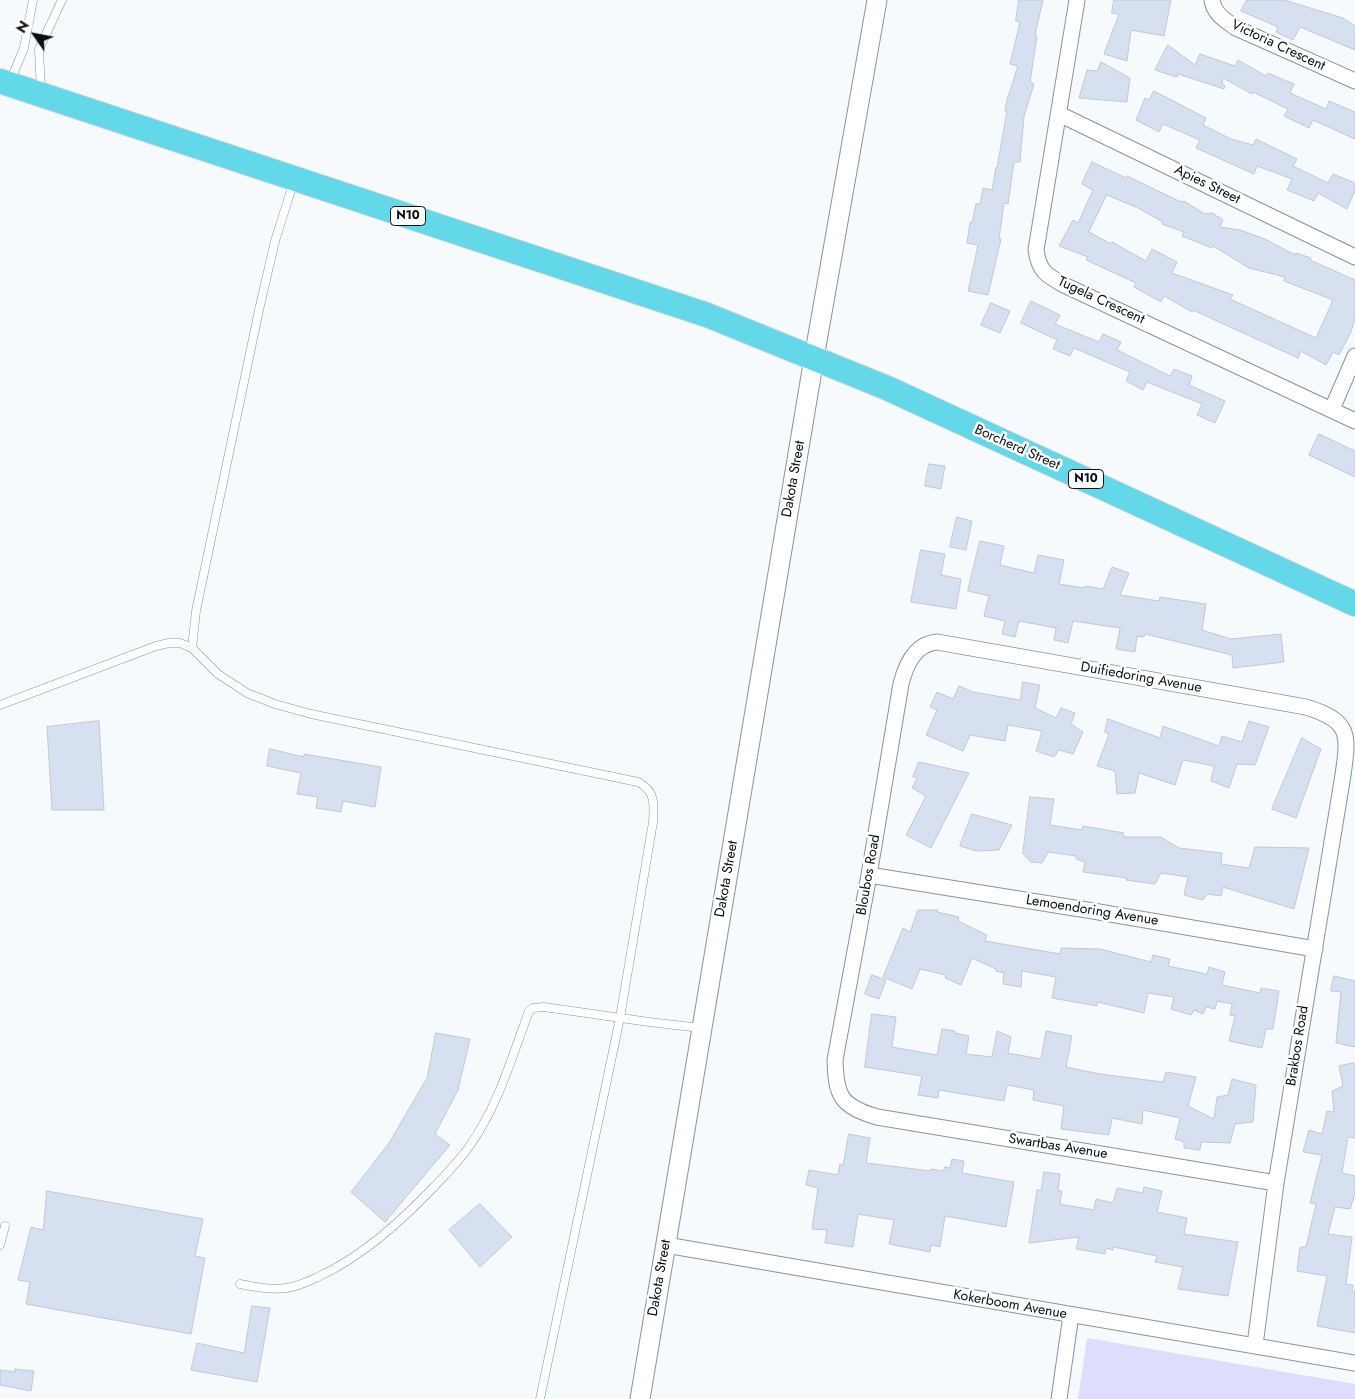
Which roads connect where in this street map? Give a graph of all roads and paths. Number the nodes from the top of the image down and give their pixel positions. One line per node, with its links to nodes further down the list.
1 (34, 0): 7 (lane)
2 (62, 0): 8 (lane)
3 (877, 0): 13 (street, Dakota Street)
4 (1077, 0): 9 (street, Tugela Crescent)
5 (1212, 0): 6 (street, Victoria Crescent)
6 (1355, 81)
7 (5, 82): 8 (highway, N10)
8 (41, 94): 10 (highway, N10)
9 (1059, 114): 11 (street, Apies Street); 14 (street, Tugela Crescent)
10 (294, 179): 13 (highway, N10); 17 (lane)
11 (1355, 256)
12 (1355, 356): 14 (street)
13 (814, 358): 16 (highway, Borcherd Street / N10); 24 (street, Dakota Street)
14 (1332, 409): 15 (street, Tugela Crescent)
15 (1355, 421)
16 (1355, 604)
17 (192, 648): 19 (lane); 23 (lane)
18 (916, 652): 20 (street, Duifiedoring Avenue); 21 (street, Bloubos Road)
19 (0, 705)
20 (1347, 748): 22 (street, Brakbos Road)
21 (869, 875): 22 (street, Lemoendoring Avenue); 25 (street, Bloubos Road)
22 (1315, 949): 26 (street, Brakbos Road)
23 (620, 1018): 24 (lane); 30 (lane); 34 (lane)
24 (702, 1028): 29 (street, Dakota Street)
25 (844, 1100): 26 (street, Swartbas Avenue)
26 (1276, 1183): 32 (street, Brakbos Road)
27 (5, 1226): 28 (lane)
28 (0, 1244)
29 (666, 1246): 31 (street, Kokerboom Avenue); 35 (street, Dakota Street)
30 (240, 1284)
31 (1071, 1315): 32 (street, Kokerboom Avenue); 36 (street)
32 (1255, 1345): 33 (street, Kokerboom Avenue)
33 (1355, 1363)
34 (540, 1399)
35 (640, 1399)
36 (1059, 1399)

